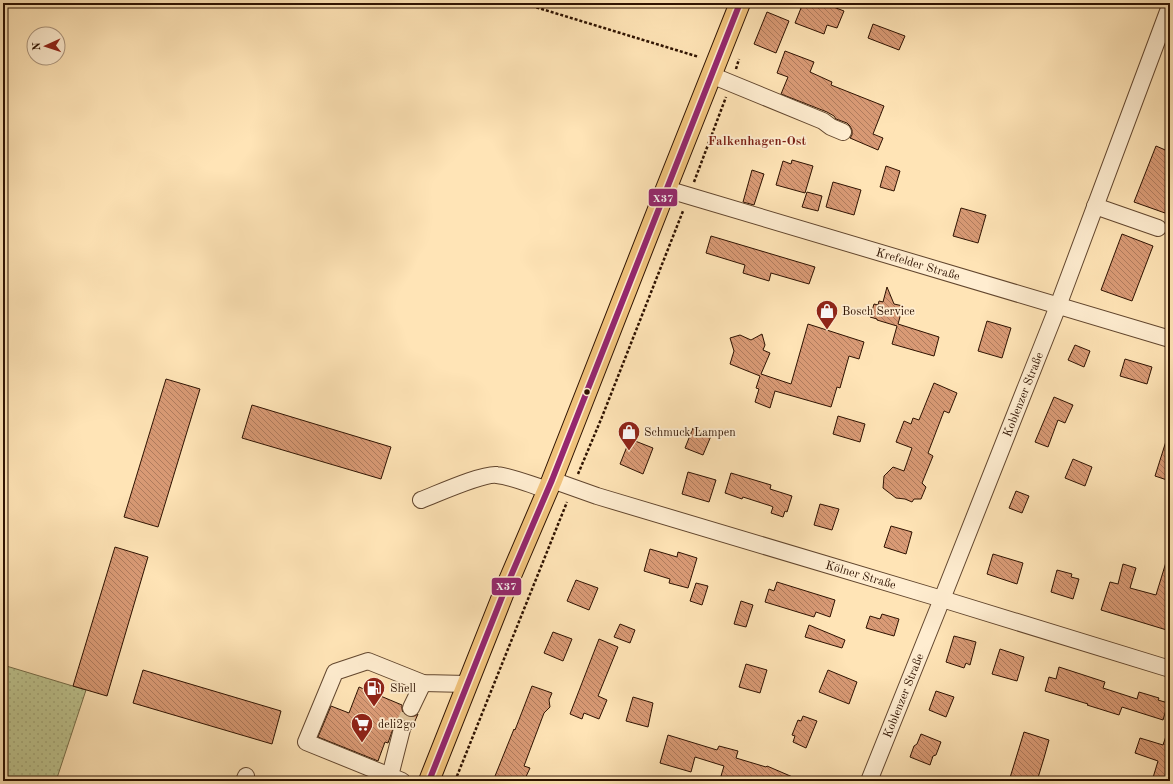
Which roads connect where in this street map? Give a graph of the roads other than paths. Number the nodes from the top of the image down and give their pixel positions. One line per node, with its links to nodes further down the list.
1 (740, 3): 4 (main road)
2 (1170, 6): 3 (street, Koblenzer Straße)
3 (1164, 41): 7 (street, Koblenzer Straße)
4 (714, 69): 5 (street); 6 (main road)
5 (843, 132)
6 (666, 189): 9 (street, Krefelder Straße); 11 (main road)
7 (1095, 206): 8 (street); 9 (street, Koblenzer Straße)
8 (1158, 228)
9 (1058, 306): 10 (street, Krefelder Straße); 13 (street, Koblenzer Straße)
10 (1170, 339)
11 (550, 485): 12 (street, Kölner Straße); 13 (street, Kölner Straße); 16 (main road)
12 (421, 500)
13 (942, 599): 14 (street, Kölner Straße); 21 (street, Koblenzer Straße)
14 (1170, 669)
15 (423, 682): 16 (street); 17 (street); 19 (street)
16 (467, 684): 20 (main road)
17 (411, 708)
18 (402, 729): 19 (street)
19 (396, 778)
20 (429, 781)
21 (869, 781)

